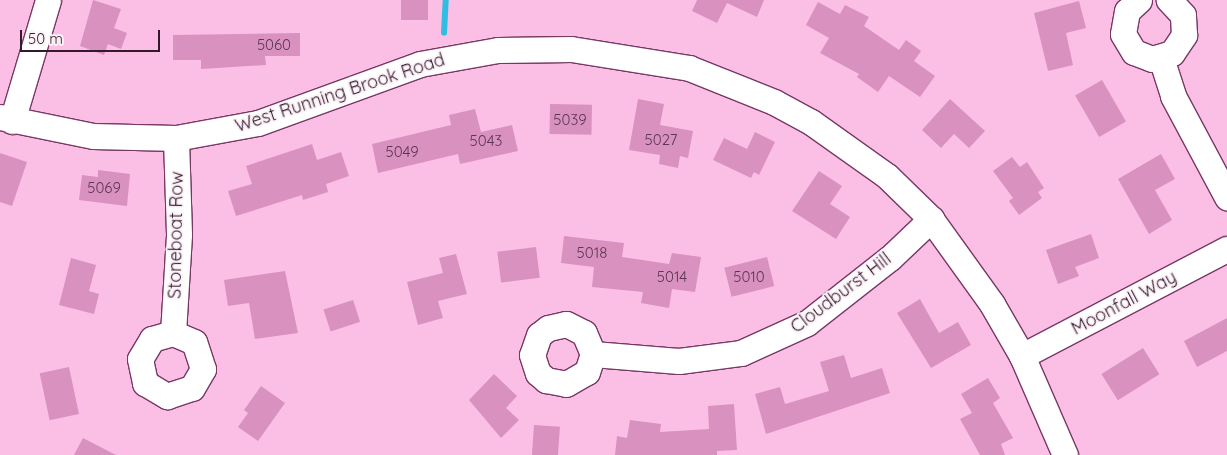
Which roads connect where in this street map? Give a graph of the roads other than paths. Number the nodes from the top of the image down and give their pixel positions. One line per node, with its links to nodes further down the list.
1 (48, 0): 5 (street)
2 (1139, 0): 4 (street)
3 (1169, 0): 4 (street)
4 (1161, 58): 7 (street)
5 (6, 119): 6 (street, West Running Brook Road)
6 (176, 138): 8 (street, West Running Brook Road); 10 (street, Stoneboat Row)
7 (1227, 197)
8 (931, 219): 11 (street, Cloudburst Hill); 12 (street, West Running Brook Road)
9 (1227, 249): 12 (street, Moonfall Way)
10 (173, 333)
11 (593, 354)
12 (1022, 356): 13 (street, West Running Brook Road)
13 (1065, 455)

